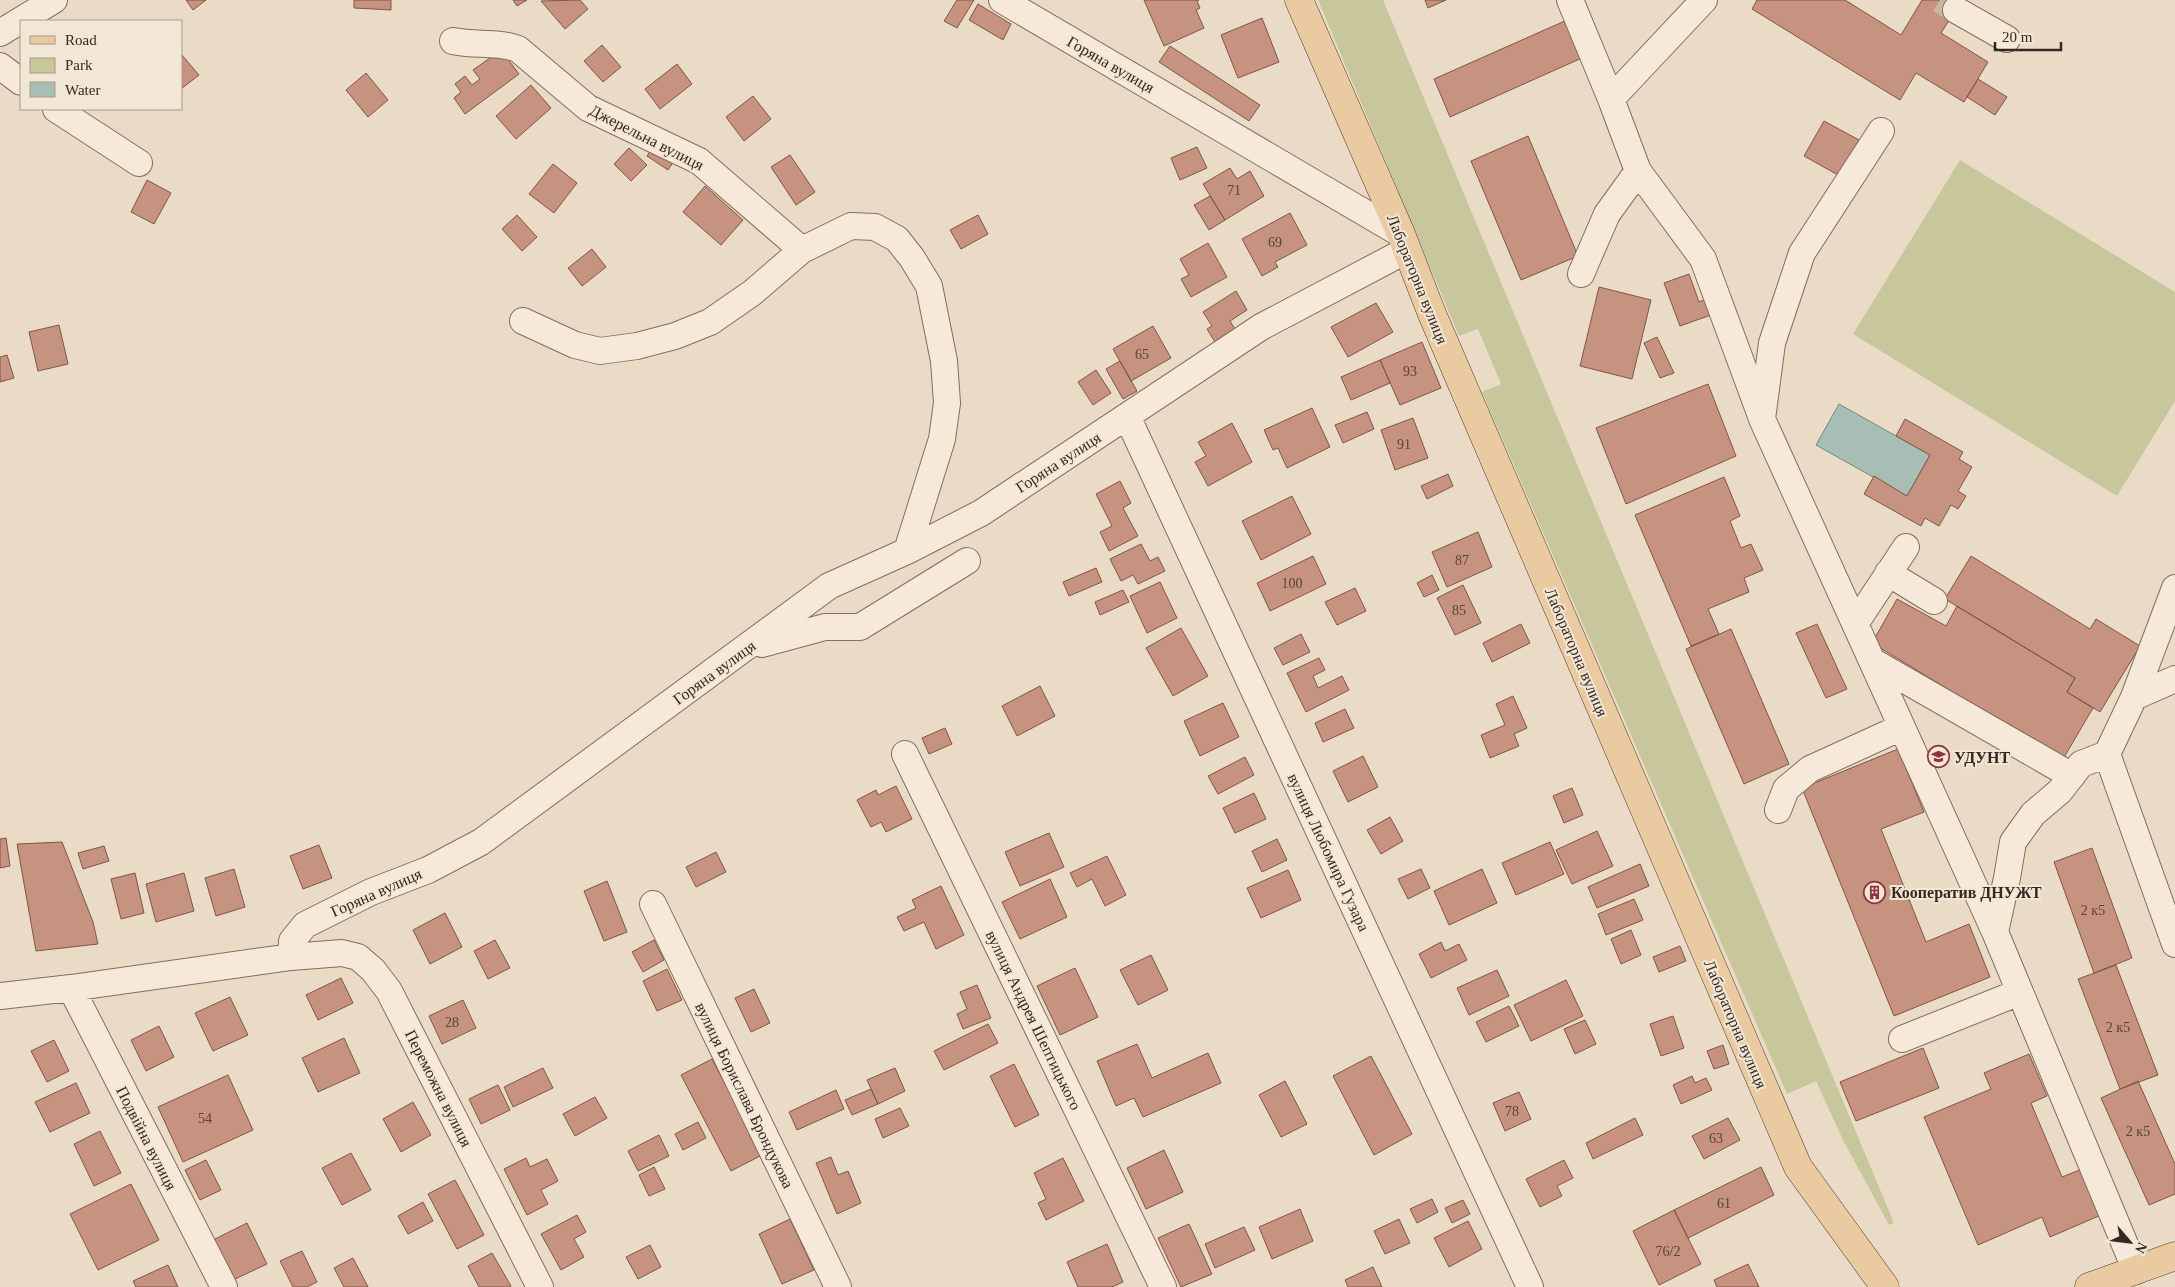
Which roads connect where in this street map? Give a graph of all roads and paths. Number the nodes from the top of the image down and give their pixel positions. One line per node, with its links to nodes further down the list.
1 (54, 0): 7 (street)
2 (1002, 0): 19 (street, Горяна вулиця)
3 (1299, 0): 19 (main road, Лабораторна вулиця)
4 (1570, 0): 14 (street)
5 (1704, 0): 14 (street)
6 (1956, 10): 10 (street)
7 (21, 20)
8 (20, 21): 9 (street)
9 (0, 33)
10 (2007, 39)
11 (453, 41): 20 (street, Джерельна вулиця)
12 (0, 66): 13 (street)
13 (20, 81)
14 (1611, 99): 18 (street)
15 (58, 110): 17 (street)
16 (1881, 131): 24 (street)
17 (139, 163)
18 (1638, 171): 21 (street); 24 (street)
19 (1404, 242): 23 (street, Горяна вулиця); 56 (main road, Лабораторна вулиця)
20 (802, 250): 22 (street); 26 (street)
21 (1581, 274)
22 (523, 322)
23 (1127, 416): 26 (street, Горяна вулиця); 51 (street, вулиця Любомира Гузара)
24 (1762, 419): 31 (street)
25 (1906, 547): 28 (street)
26 (907, 551): 32 (street, Горяна вулиця)
27 (967, 561): 32 (street)
28 (1888, 573): 30 (street); 31 (street)
29 (2175, 588): 35 (street)
30 (1934, 601)
31 (1855, 624): 33 (street)
32 (746, 648): 44 (street, Горяна вулиця)
33 (1872, 661): 36 (street); 39 (street)
34 (2175, 679): 35 (street)
35 (2134, 697): 38 (street)
36 (1902, 727): 40 (street); 42 (street)
37 (905, 754): 55 (street, вулиця Андрея Шептицького)
38 (2107, 754): 39 (street); 43 (street)
39 (2072, 776): 42 (street)
40 (1778, 810)
41 (653, 904): 54 (street, вулиця Борислава Брондукова)
42 (1995, 932): 46 (street)
43 (2175, 944)
44 (291, 957): 45 (street); 53 (street, Переможна вулиця)
45 (71, 988): 47 (street); 52 (street, Подвійна вулиця)
46 (2020, 992): 48 (street); 50 (street)
47 (0, 996)
48 (1902, 1039)
49 (2175, 1256): 50 (main road)
50 (2136, 1271): 57 (main road)
51 (1522, 1284)
52 (224, 1287)
53 (540, 1287)
54 (838, 1287)
55 (1162, 1287)
56 (1885, 1287)
57 (2089, 1287)

